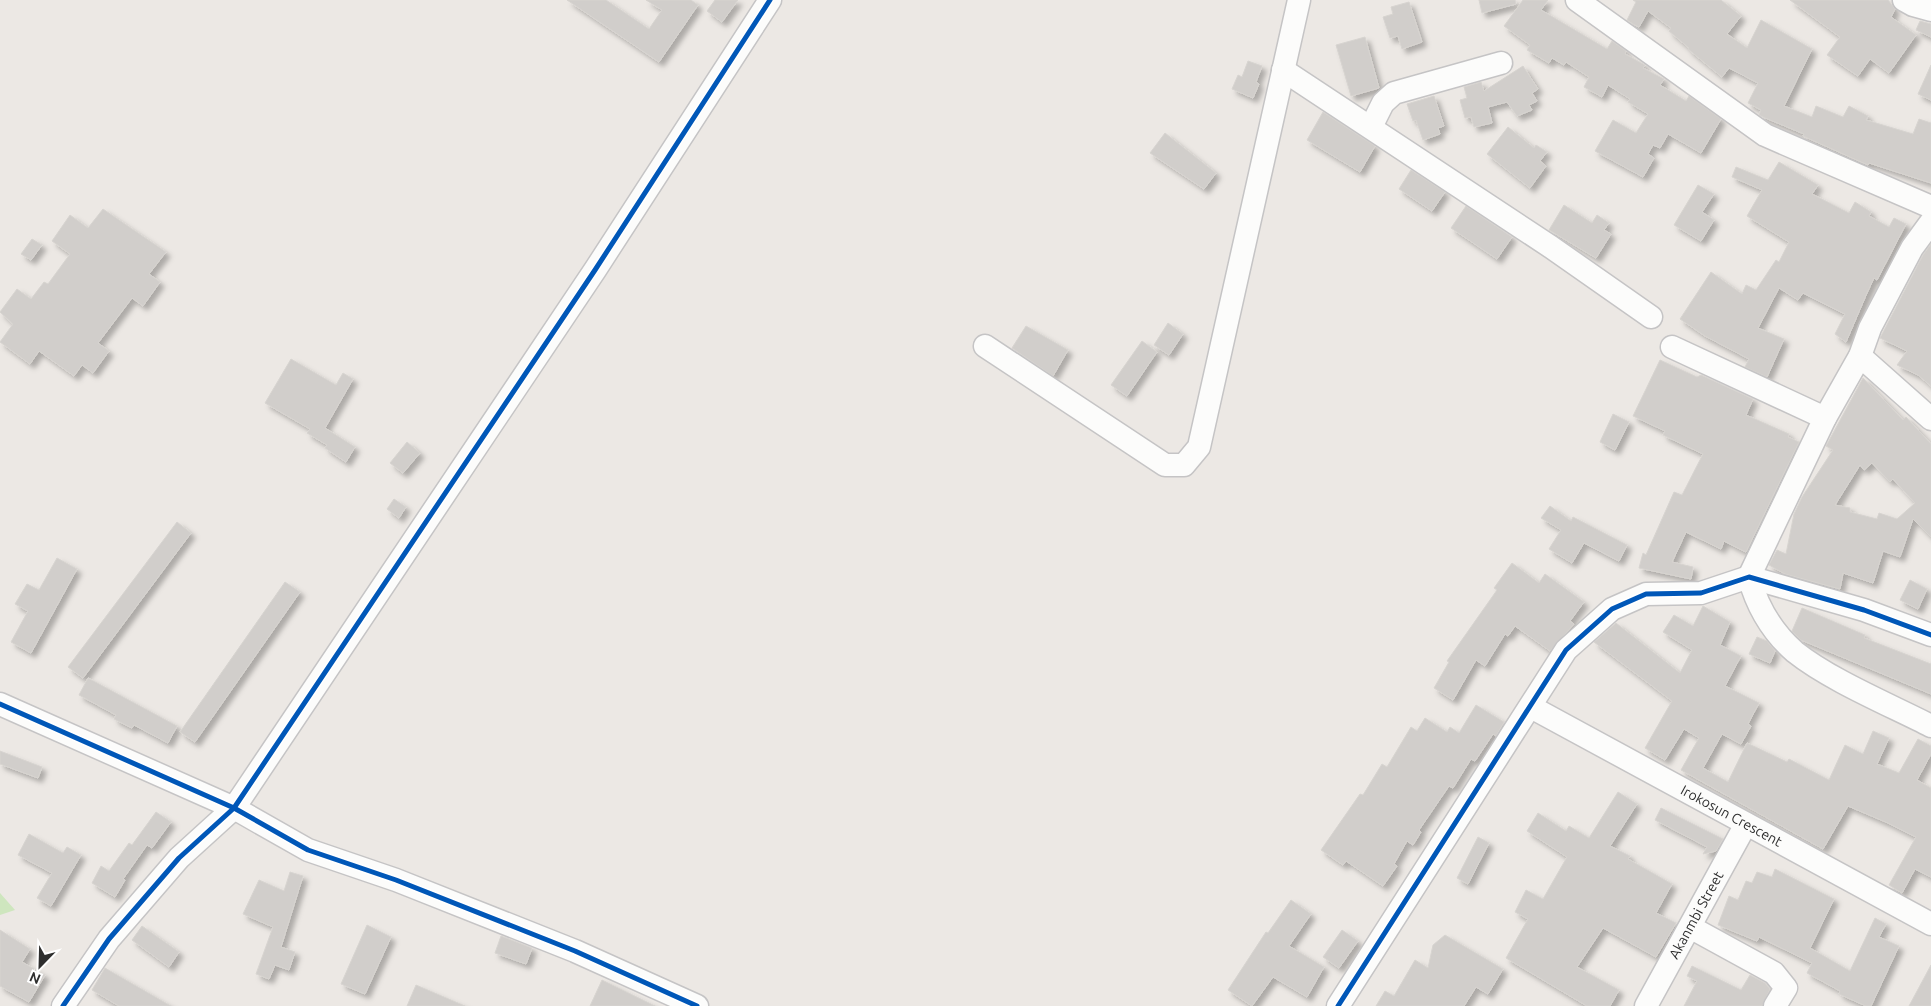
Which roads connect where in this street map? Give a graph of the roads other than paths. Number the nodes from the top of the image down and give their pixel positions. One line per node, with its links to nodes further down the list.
1 (770, 0): 22 (street)
2 (1299, 0): 7 (street)
3 (1576, 0): 9 (street)
4 (1904, 0): 5 (street)
5 (1931, 10)
6 (1501, 62): 8 (street)
7 (1283, 70): 8 (street); 12 (street)
8 (1371, 127): 11 (street)
9 (1931, 207)
10 (1931, 222): 14 (street)
11 (1652, 317)
12 (985, 346)
13 (1672, 347): 15 (street)
14 (1860, 356): 15 (street); 16 (street)
15 (1825, 418): 17 (street)
16 (1931, 419)
17 (1749, 578): 18 (street); 20 (street); 21 (street)
18 (1931, 635)
19 (0, 704): 22 (street)
20 (1531, 706): 23 (street, Irokosun Crescent); 28 (street)
21 (1931, 726)
22 (234, 808): 26 (street); 27 (street)
23 (1746, 824): 24 (street, Irokosun Crescent); 25 (street, Akanmbi Street)
24 (1931, 924)
25 (1690, 928): 29 (street, Akanmbi Street); 30 (street)
26 (63, 1006)
27 (697, 1006)
28 (1338, 1006)
29 (1646, 1006)
30 (1775, 1006)

